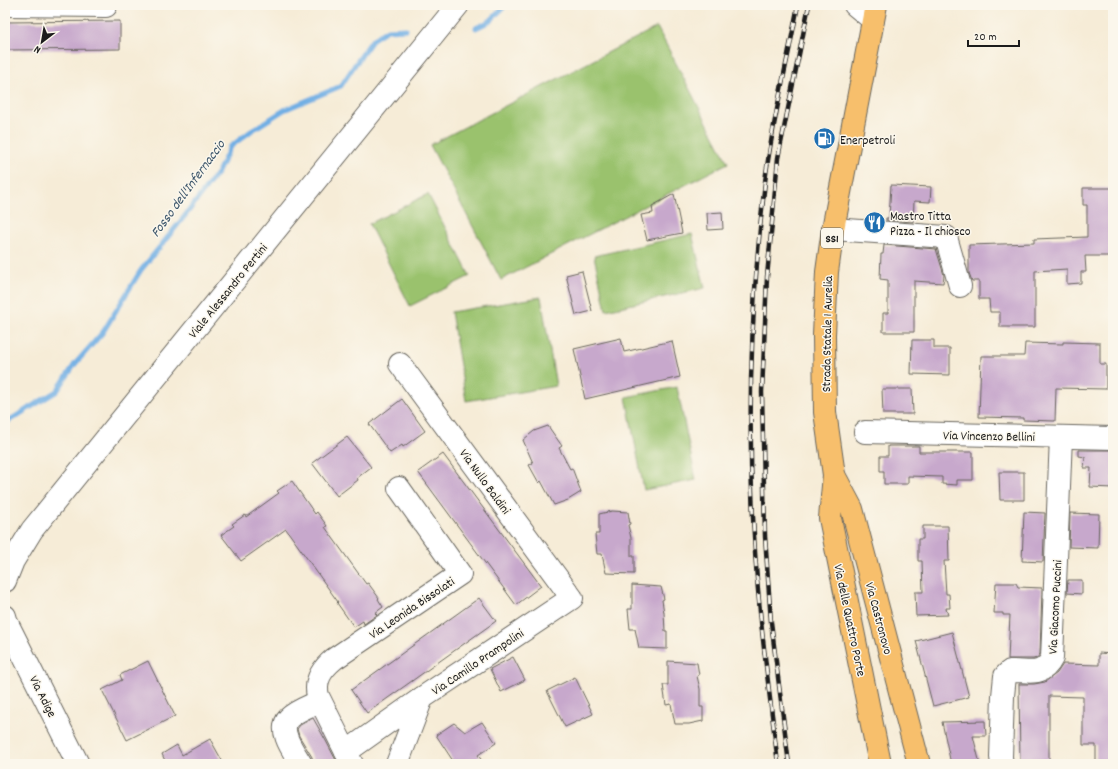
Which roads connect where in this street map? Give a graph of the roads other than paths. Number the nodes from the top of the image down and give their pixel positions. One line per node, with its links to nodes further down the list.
1 (5, 5): 4 (street)
2 (458, 5): 14 (street, Viale Alessandro Pertini)
3 (855, 5): 5 (street)
4 (106, 6)
5 (874, 13): 6 (main road, Strada Statale 1 Aurelia / SS1)
6 (833, 229): 7 (street); 12 (main road, Strada Statale 1 Aurelia / SS1)
7 (960, 286)
8 (400, 364): 15 (street, Via Nullo Baldini)
9 (864, 432): 10 (street, Via Vincenzo Bellini)
10 (1060, 437): 11 (street, Via Vincenzo Bellini); 25 (street, Via Giacomo Puccini)
11 (1113, 438)
12 (834, 475): 23 (main road, Via delle Quattro Porte); 24 (main road, Via Castronovo)
13 (399, 488): 18 (street, Via Leonida Bissolati)
14 (5, 581)
15 (572, 598): 17 (street, Via Camillo Prampolini)
16 (7, 621): 20 (street, Via Adige)
17 (422, 698): 19 (street); 22 (street, Via Camillo Prampolini)
18 (320, 701): 19 (street); 21 (street)
19 (349, 758)
20 (78, 764)
21 (300, 764)
22 (397, 764)
23 (880, 764)
24 (919, 764)
25 (1002, 764)

